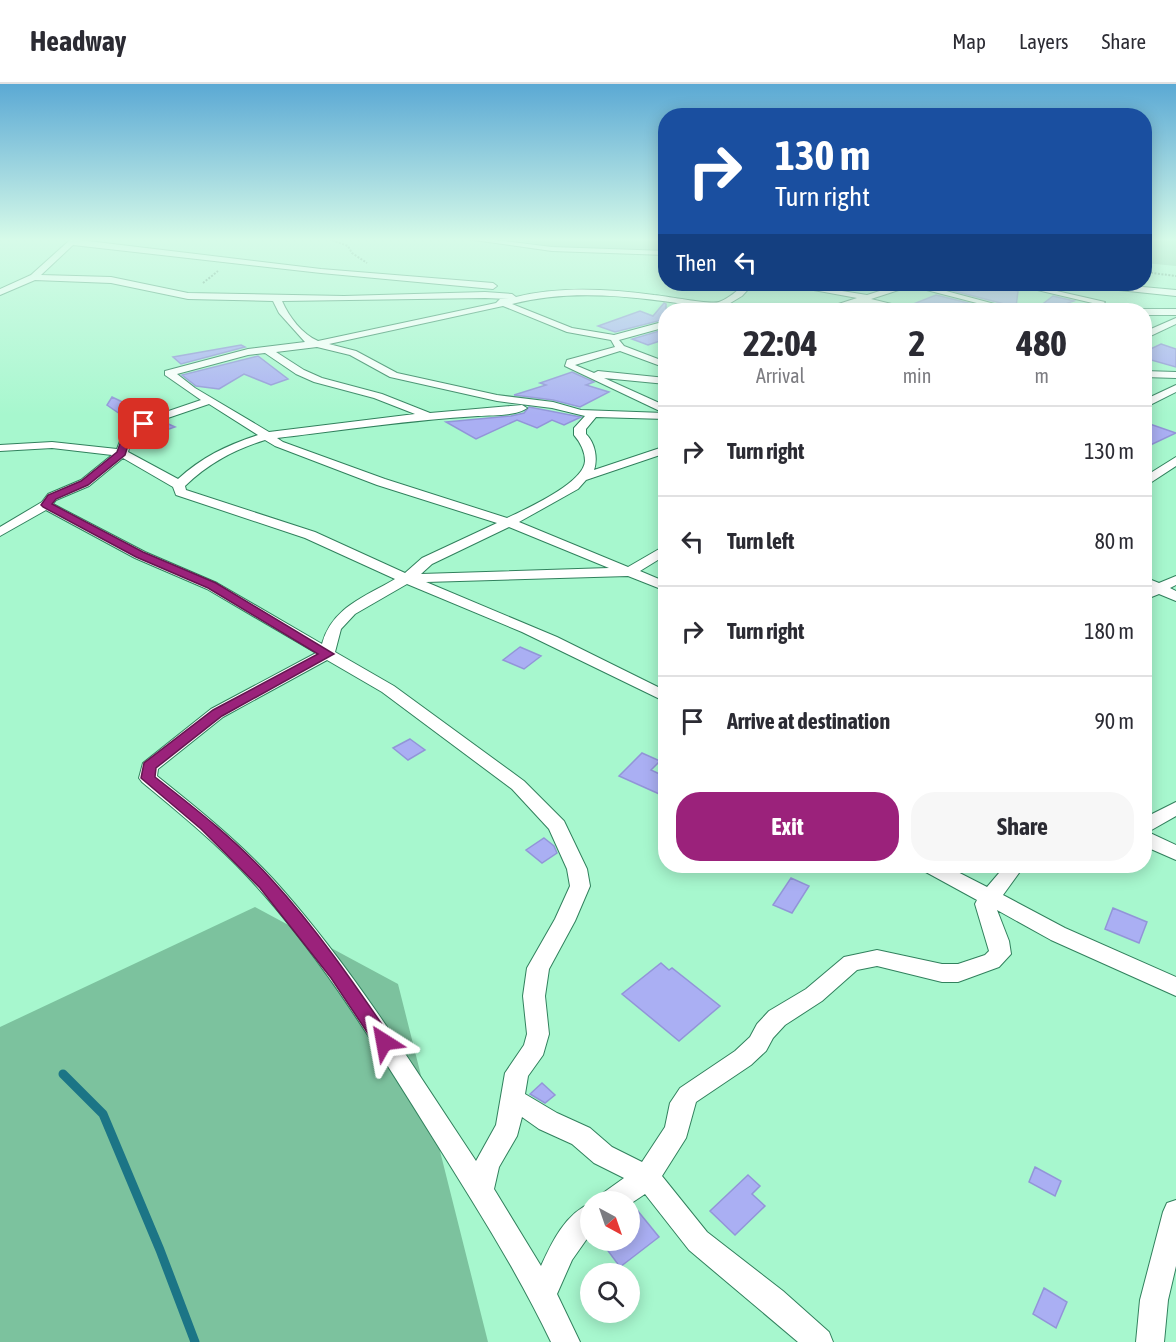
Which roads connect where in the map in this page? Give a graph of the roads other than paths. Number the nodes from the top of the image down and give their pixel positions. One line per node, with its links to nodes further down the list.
1 (239, 298): 11 (street)
2 (344, 298): 11 (street)
3 (491, 298): 14 (street)
4 (520, 298): 5 (street)
5 (524, 298): 14 (street)
6 (665, 298): 15 (street)
7 (864, 298): 16 (street); 17 (street)
8 (962, 298): 12 (street)
9 (1081, 298): 13 (street)
10 (1110, 298): 13 (street)
11 (277, 299): 25 (street)
12 (978, 302): 18 (street)
13 (1101, 302)
14 (504, 303): 24 (street); 26 (street)
15 (688, 303)
16 (849, 303)
17 (881, 303)
18 (982, 303)
19 (1152, 312): 20 (street)
20 (1176, 312)
21 (1176, 321): 23 (street)
22 (658, 326): 24 (street)
23 (1152, 332)
24 (614, 338): 27 (street)
25 (301, 342): 26 (street); 28 (street); 30 (street)
26 (317, 345): 40 (street)
27 (621, 348): 29 (street); 31 (street)
28 (265, 349): 30 (street); 38 (street)
29 (658, 360)
30 (285, 361): 44 (street)
31 (583, 372): 34 (street); 41 (street)
32 (1152, 374): 33 (street)
33 (1176, 375)
34 (658, 380)
35 (1152, 386): 37 (street)
36 (1176, 388): 37 (street)
37 (1164, 394): 39 (street)
38 (208, 401): 45 (street); 48 (street)
39 (1152, 401)
40 (553, 405): 43 (street); 44 (street)
41 (658, 407)
42 (658, 412): 43 (street)
43 (593, 414): 50 (street)
44 (429, 416): 45 (street)
45 (266, 436): 52 (street); 54 (street)
46 (0, 448): 48 (street)
47 (658, 452): 50 (street)
48 (122, 453): 52 (street); 53 (street)
49 (1176, 461): 51 (street)
50 (581, 478): 54 (street)
51 (1152, 478)
52 (179, 485): 58 (street)
53 (46, 505): 55 (street); 65 (street)
54 (508, 522): 57 (street); 58 (street)
55 (0, 532)
56 (658, 554): 57 (street)
57 (629, 572): 58 (street); 60 (street)
58 (408, 578): 65 (street); 66 (street)
59 (1176, 580): 62 (street)
60 (658, 584)
61 (1152, 585): 62 (street)
62 (1159, 589): 63 (street); 64 (street)
63 (1152, 592)
64 (1176, 597)
65 (327, 654): 75 (street); 77 (street)
66 (658, 693)
67 (1176, 808): 68 (street)
68 (1152, 822)
69 (1152, 842): 70 (street)
70 (1176, 853)
71 (944, 873): 73 (street)
72 (1009, 873): 73 (street)
73 (989, 897): 74 (street); 76 (street)
74 (1176, 987)
75 (513, 1099): 76 (street); 77 (street)
76 (647, 1177): 78 (street); 83 (street)
77 (481, 1190): 81 (street)
78 (627, 1191)
79 (1176, 1212): 84 (street)
80 (580, 1224): 81 (street)
81 (543, 1293): 82 (street)
82 (566, 1342)
83 (819, 1342)
84 (1150, 1342)

